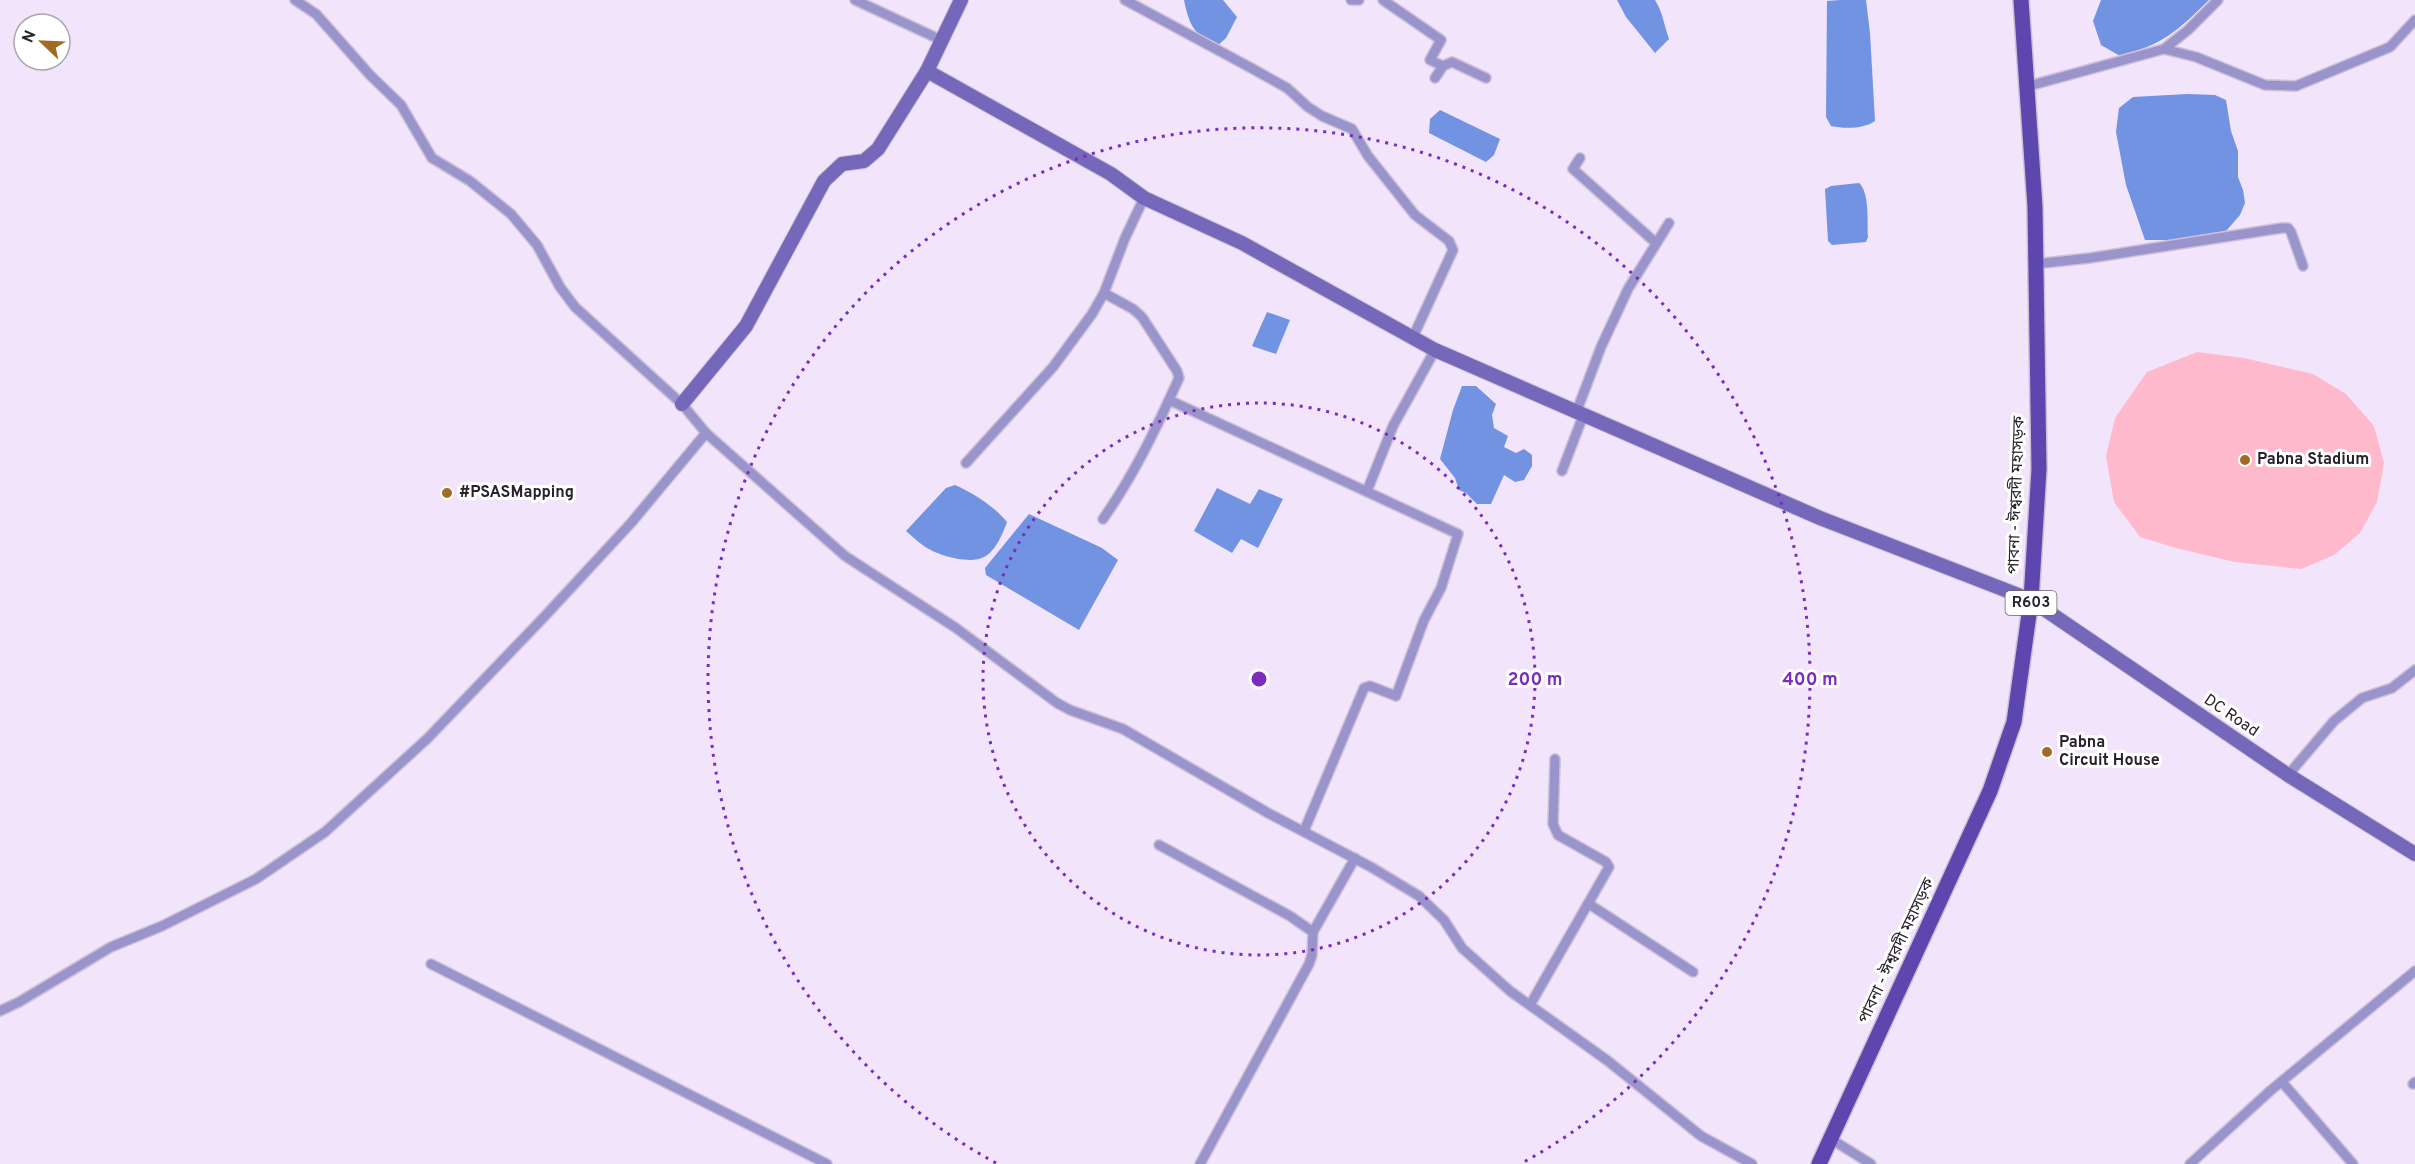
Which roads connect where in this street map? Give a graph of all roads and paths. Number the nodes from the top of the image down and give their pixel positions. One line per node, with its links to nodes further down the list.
1 (295, 0): 28 (street)
2 (855, 0): 11 (street)
3 (961, 0): 11 (street)
4 (1125, 0): 25 (street)
5 (1351, 0): 6 (street)
6 (1359, 0)
7 (1383, 0): 13 (street)
8 (2021, 0): 17 (main road, পাবনা - ঈশ্বরদী মহাসড়ক / R603)
9 (2218, 0): 12 (street)
10 (2415, 20): 12 (street)
11 (941, 40): 14 (street)
12 (2164, 49): 17 (street)
13 (1443, 66): 15 (street); 16 (street)
14 (927, 71): 19 (street, DC Road); 28 (street)
15 (1435, 78)
16 (1486, 78)
17 (2025, 87): 22 (main road, পাবনা - ঈশ্বরদী মহাসড়ক / R603)
18 (1580, 158): 21 (street)
19 (1144, 198): 24 (street); 25 (street, DC Road)
20 (1669, 223): 21 (street)
21 (1656, 243): 29 (street)
22 (2035, 264): 23 (street); 35 (main road, পাবনা - ঈশ্বরদী মহাসড়ক / R603)
23 (2303, 266)
24 (1104, 293): 27 (street); 31 (street)
25 (1413, 337): 26 (street, DC Road)
26 (1435, 350): 29 (street, DC Road); 33 (street)
27 (1169, 400): 33 (street); 34 (street)
28 (682, 404): 30 (street)
29 (1580, 414): 32 (street); 35 (street, DC Road)
30 (706, 433): 39 (street); 49 (street)
31 (966, 463)
32 (1562, 471)
33 (1367, 491): 39 (street)
34 (1103, 519)
35 (2031, 600): 38 (street, DC Road); 51 (main road, পাবনা - ঈশ্বরদী মহাসড়ক / R603)
36 (2415, 670): 38 (street)
37 (1555, 759): 43 (street)
38 (2288, 775): 41 (street, DC Road)
39 (1304, 831): 42 (street)
40 (1159, 845): 44 (street)
41 (2415, 854)
42 (1355, 858): 44 (street); 48 (street)
43 (1589, 904): 47 (street); 48 (street)
44 (1313, 932): 53 (street)
45 (431, 964): 52 (street)
46 (2415, 971): 50 (street)
47 (1693, 972)
48 (1530, 1005): 54 (street)
49 (0, 1011)
50 (2282, 1082): 57 (street); 58 (street)
51 (1831, 1139): 55 (main road, পাবনা - ঈশ্বরদী মহাসড়ক / R603); 56 (street)
52 (827, 1164)
53 (1200, 1164)
54 (1752, 1164)
55 (1819, 1164)
56 (1870, 1164)
57 (2190, 1164)
58 (2353, 1164)

